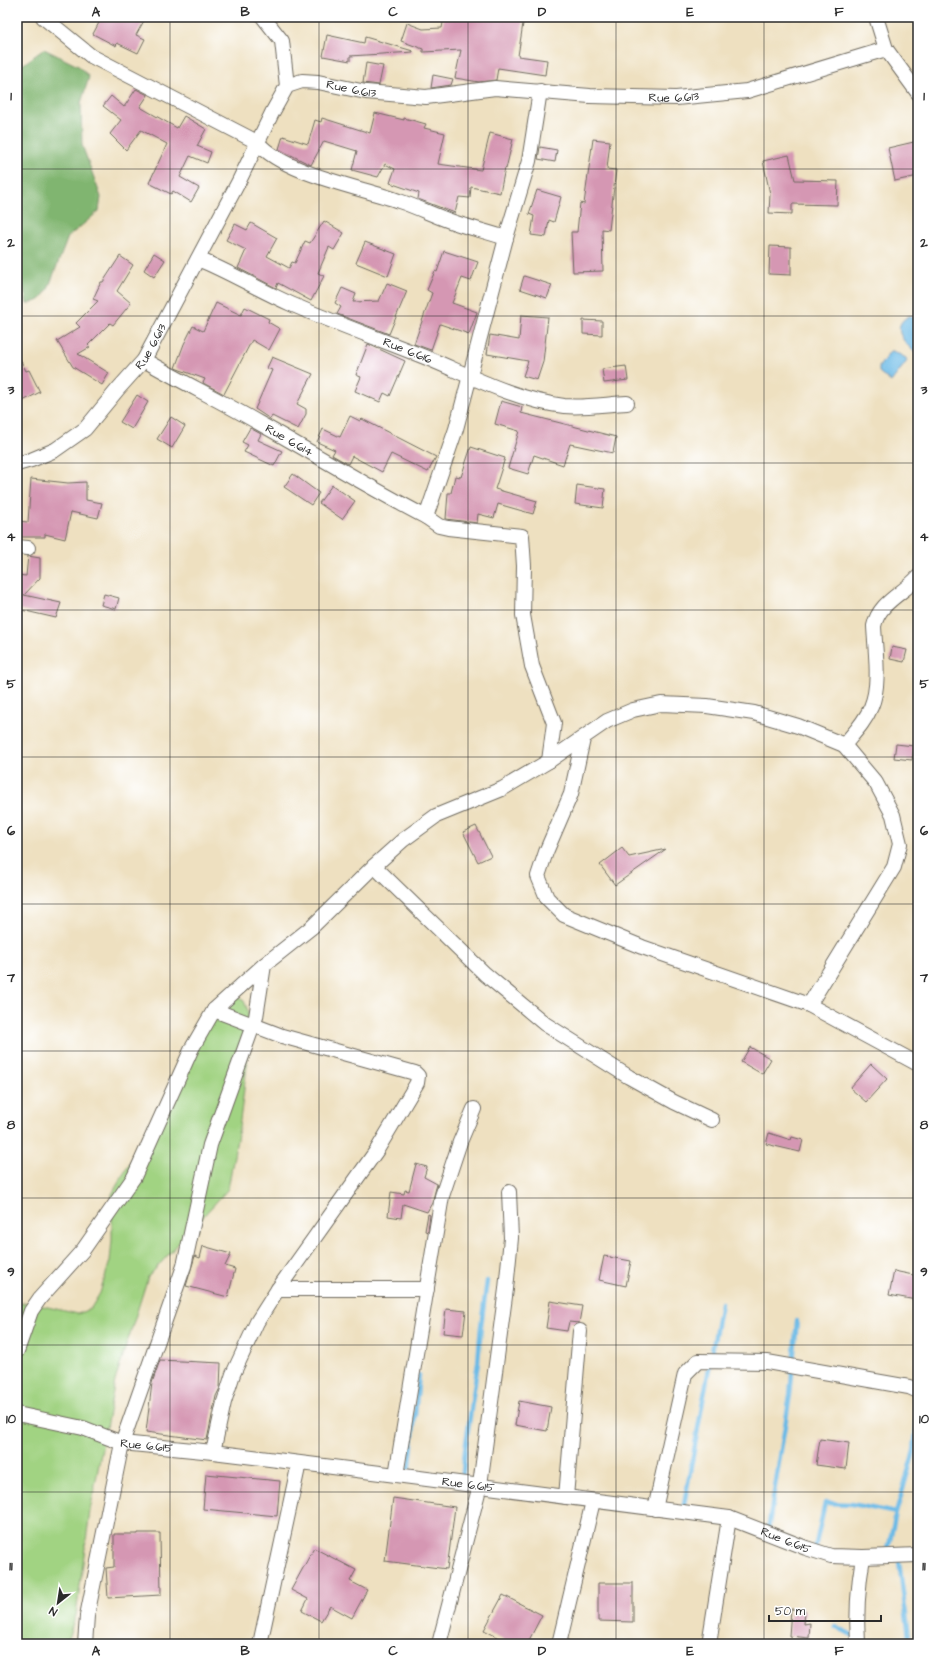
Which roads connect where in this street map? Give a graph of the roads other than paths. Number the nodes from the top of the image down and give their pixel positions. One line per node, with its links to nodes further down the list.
1 (43, 17): 8 (street)
2 (263, 17): 5 (street)
3 (876, 17): 4 (street)
4 (886, 49): 6 (street, Rue 6.613); 7 (street)
5 (288, 86): 6 (street, Rue 6.613); 8 (street, Rue 6.613)
6 (540, 92): 9 (street)
7 (918, 93)
8 (257, 142): 9 (street); 10 (street, Rue 6.613)
9 (506, 238): 12 (street)
10 (198, 259): 11 (street, Rue 6.613); 12 (street, Rue 6.616)
11 (144, 360): 14 (street, Rue 6.613); 15 (street, Rue 6.614)
12 (470, 376): 13 (street, Rue 6.616); 15 (street)
13 (627, 403)
14 (17, 464)
15 (428, 513): 19 (street, Rue 6.614)
16 (918, 577): 18 (street)
17 (583, 739): 18 (street); 19 (street); 22 (street)
18 (844, 745): 22 (street)
19 (549, 761): 20 (street)
20 (374, 866): 21 (street); 27 (street)
21 (264, 965): 23 (street); 24 (street)
22 (810, 1005): 25 (street)
23 (214, 1010): 24 (street); 32 (street)
24 (253, 1025): 29 (street); 35 (street)
25 (918, 1064)
26 (474, 1109): 30 (street)
27 (712, 1120)
28 (509, 1192): 39 (street)
29 (278, 1289): 30 (street); 36 (street)
30 (427, 1289): 38 (street)
31 (580, 1330): 40 (street)
32 (17, 1352)
33 (918, 1391): 42 (street)
34 (17, 1414): 35 (street, Rue 6.615)
35 (122, 1443): 36 (street, Rue 6.615); 46 (street)
36 (213, 1452): 37 (street, Rue 6.615)
37 (300, 1463): 38 (street, Rue 6.615); 47 (street)
38 (396, 1474): 39 (street, Rue 6.615)
39 (480, 1485): 40 (street, Rue 6.615); 48 (street)
40 (566, 1497): 41 (street, Rue 6.615)
41 (593, 1501): 42 (street, Rue 6.615); 49 (street)
42 (655, 1509): 43 (street, Rue 6.615)
43 (729, 1518): 45 (street, Rue 6.615); 50 (street)
44 (918, 1555): 45 (street, Rue 6.615)
45 (863, 1557): 51 (street)
46 (85, 1644)
47 (260, 1644)
48 (439, 1644)
49 (559, 1644)
50 (709, 1644)
51 (858, 1644)

